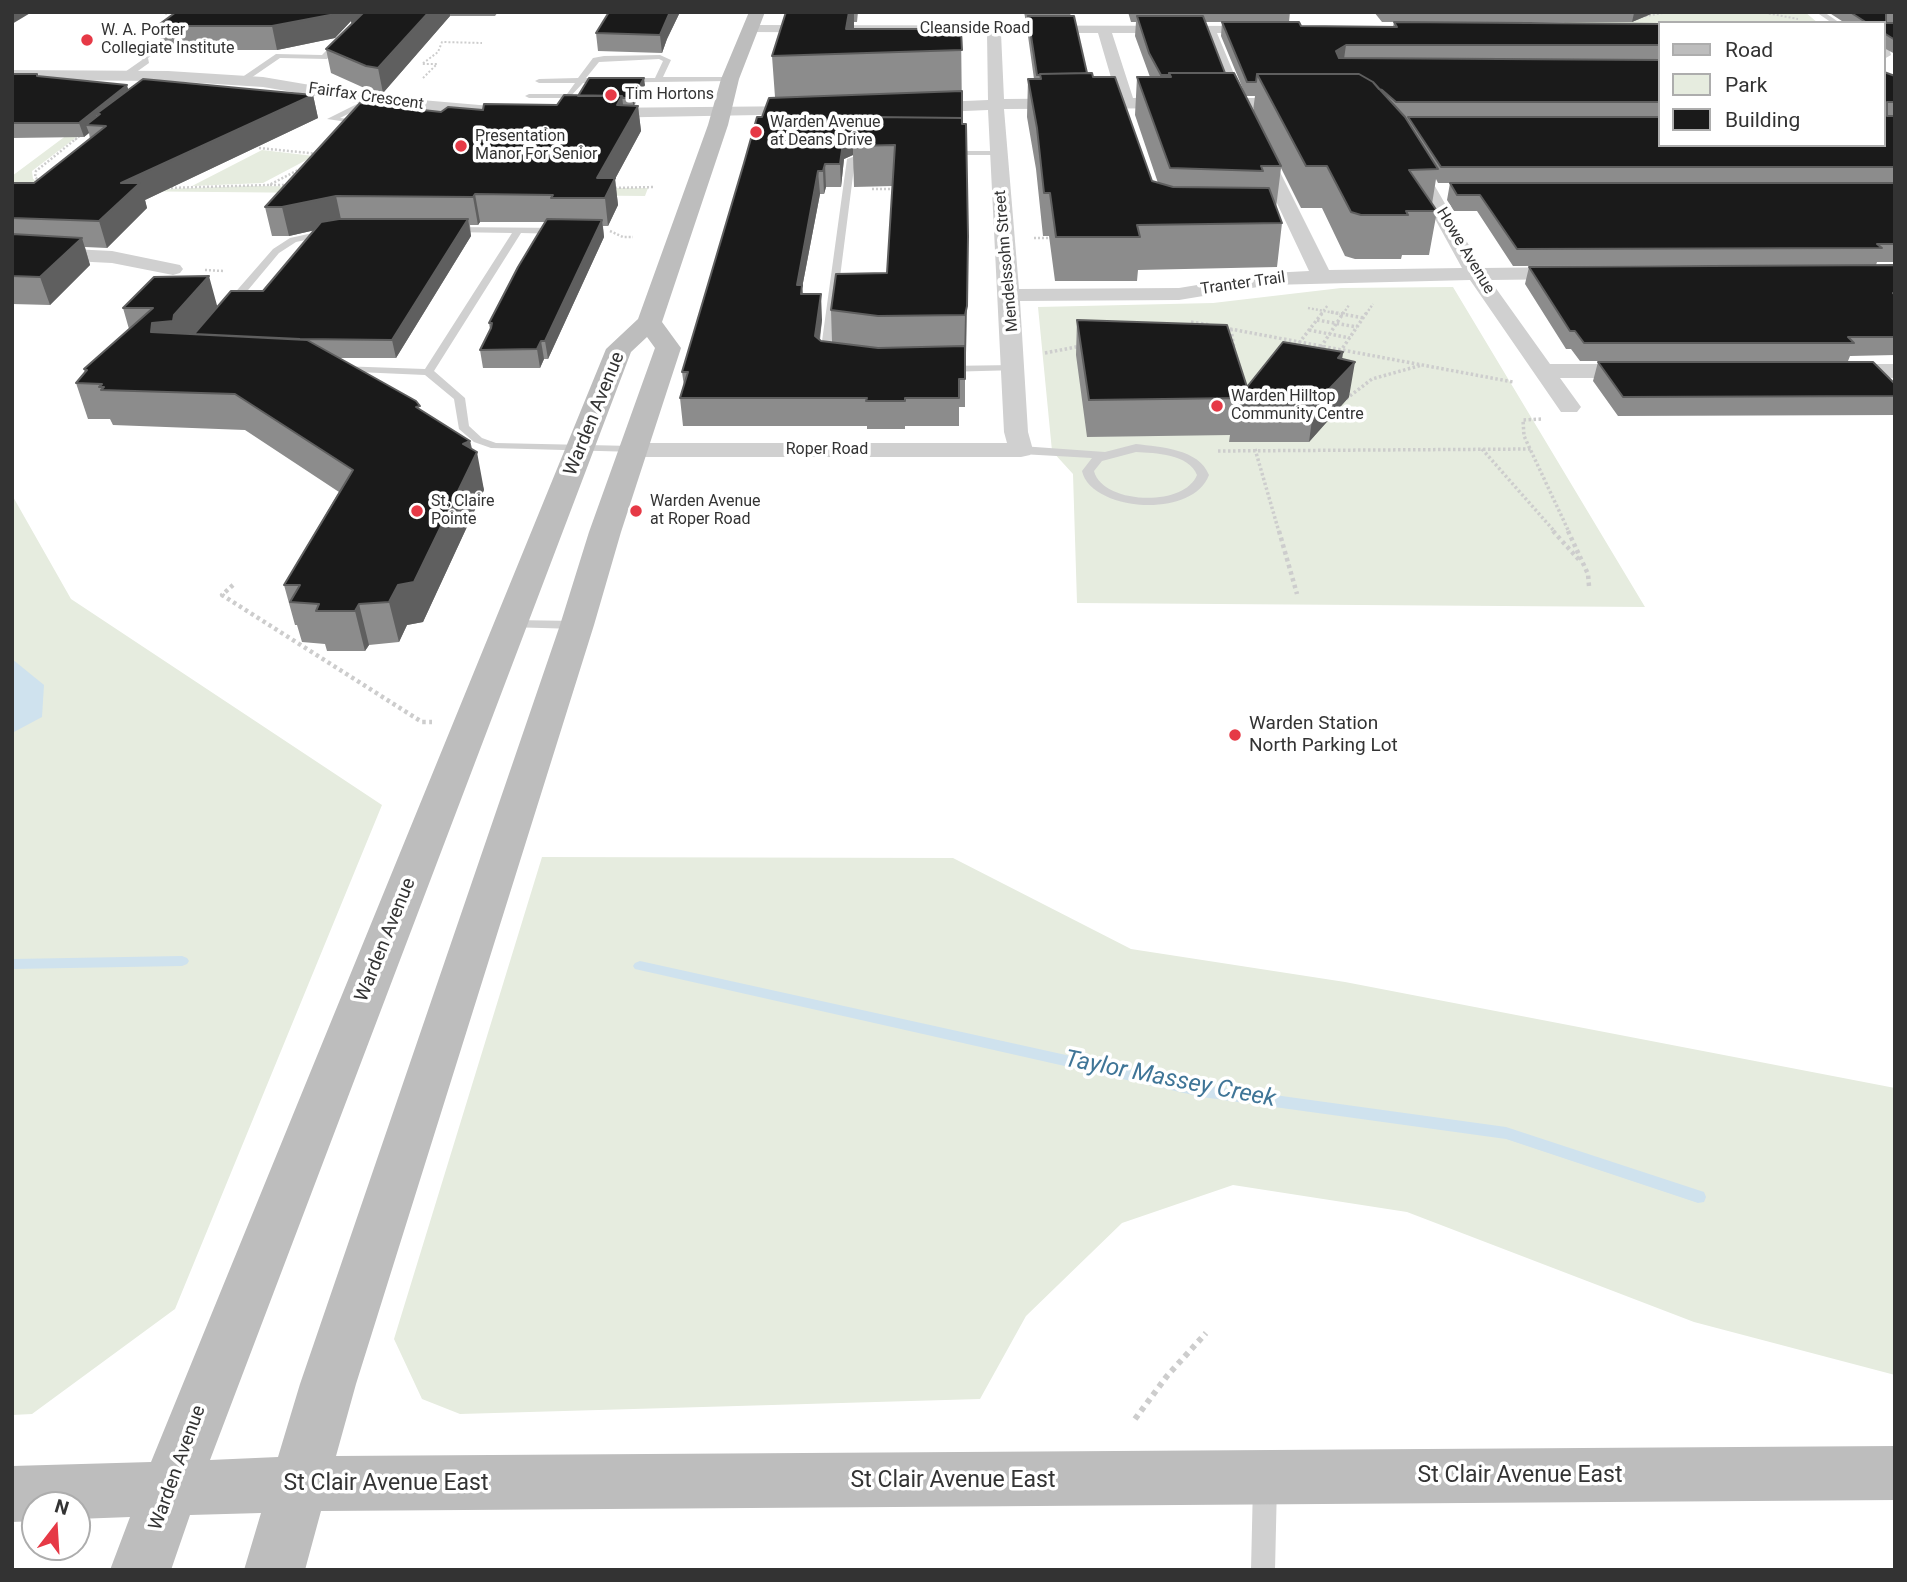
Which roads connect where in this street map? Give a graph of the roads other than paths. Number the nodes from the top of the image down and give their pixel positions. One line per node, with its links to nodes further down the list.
1 (206, 12): 9 (lane)
2 (368, 12): 11 (lane)
3 (754, 21): 4 (street, Cleanside Road); 10 (main road, Warden Avenue)
4 (994, 29): 5 (street, Cleanside Road); 20 (street, Mendelssohn Street)
5 (1104, 29): 6 (street, Cleanside Road); 17 (street)
6 (1208, 29): 7 (street, Cleanside Road); 18 (street)
7 (1283, 29)
8 (12, 75): 9 (street, Fairfax Crescent)
9 (125, 76): 11 (street, Fairfax Crescent)
10 (730, 79): 13 (lane); 24 (main road, Warden Avenue)
11 (242, 80): 15 (street, Fairfax Crescent)
12 (580, 80): 13 (lane); 13 (lane); 14 (lane); 16 (lane)
13 (658, 80)
14 (539, 81)
15 (369, 100): 16 (street, Fairfax Crescent); 26 (lane)
16 (521, 103)
17 (1123, 103): 18 (street); 20 (street); 25 (street)
18 (1240, 103): 19 (street); 32 (street)
19 (1310, 103)
20 (994, 105): 21 (street); 30 (street, Mendelssohn Street)
21 (903, 108)
22 (824, 111): 24 (street)
23 (573, 113): 24 (street)
24 (720, 113): 44 (main road, Warden Avenue)
25 (1127, 123)
26 (381, 125)
27 (1404, 148): 39 (street, Howe Avenue)
28 (888, 152): 45 (lane)
29 (929, 152): 30 (lane)
30 (998, 153): 42 (street, Mendelssohn Street)
31 (1273, 222): 32 (street)
32 (1296, 223): 41 (street)
33 (342, 230): 43 (lane)
34 (446, 230): 35 (lane)
35 (519, 230): 36 (lane); 50 (lane)
36 (610, 231)
37 (12, 252): 38 (street)
38 (173, 269)
39 (1475, 273): 40 (street, Tranter Trail); 41 (street, Tranter Trail); 49 (street, Howe Avenue)
40 (1597, 273)
41 (1322, 276): 42 (street, Tranter Trail)
42 (1010, 295): 46 (street, Mendelssohn Street)
43 (224, 311)
44 (649, 322): 55 (main road, Warden Avenue); 56 (main road)
45 (838, 365)
46 (1015, 368): 48 (lane); 57 (street, Mendelssohn Street)
47 (331, 369): 50 (lane)
48 (929, 369)
49 (1545, 371): 51 (street); 54 (street, Howe Avenue)
50 (428, 372): 55 (lane)
51 (1664, 372)
52 (1813, 372): 53 (street)
53 (1895, 372)
54 (1569, 407)
55 (579, 449): 56 (lane); 59 (main road, Warden Avenue)
56 (632, 450): 57 (street, Roper Road); 60 (main road)
57 (1021, 450): 58 (lane)
58 (1104, 455): 58 (lane)
59 (512, 624): 60 (lane); 64 (main road, Warden Avenue)
60 (578, 625): 63 (main road)
61 (1895, 1474): 62 (main road, St Clair Avenue East)
62 (1265, 1478): 63 (main road, St Clair Avenue East); 68 (lane)
63 (299, 1484): 64 (main road, St Clair Avenue East); 67 (main road)
64 (172, 1486): 65 (main road, St Clair Avenue East); 66 (main road, Warden Avenue)
65 (12, 1494)
66 (140, 1570)
67 (274, 1570)
68 (1263, 1570)

